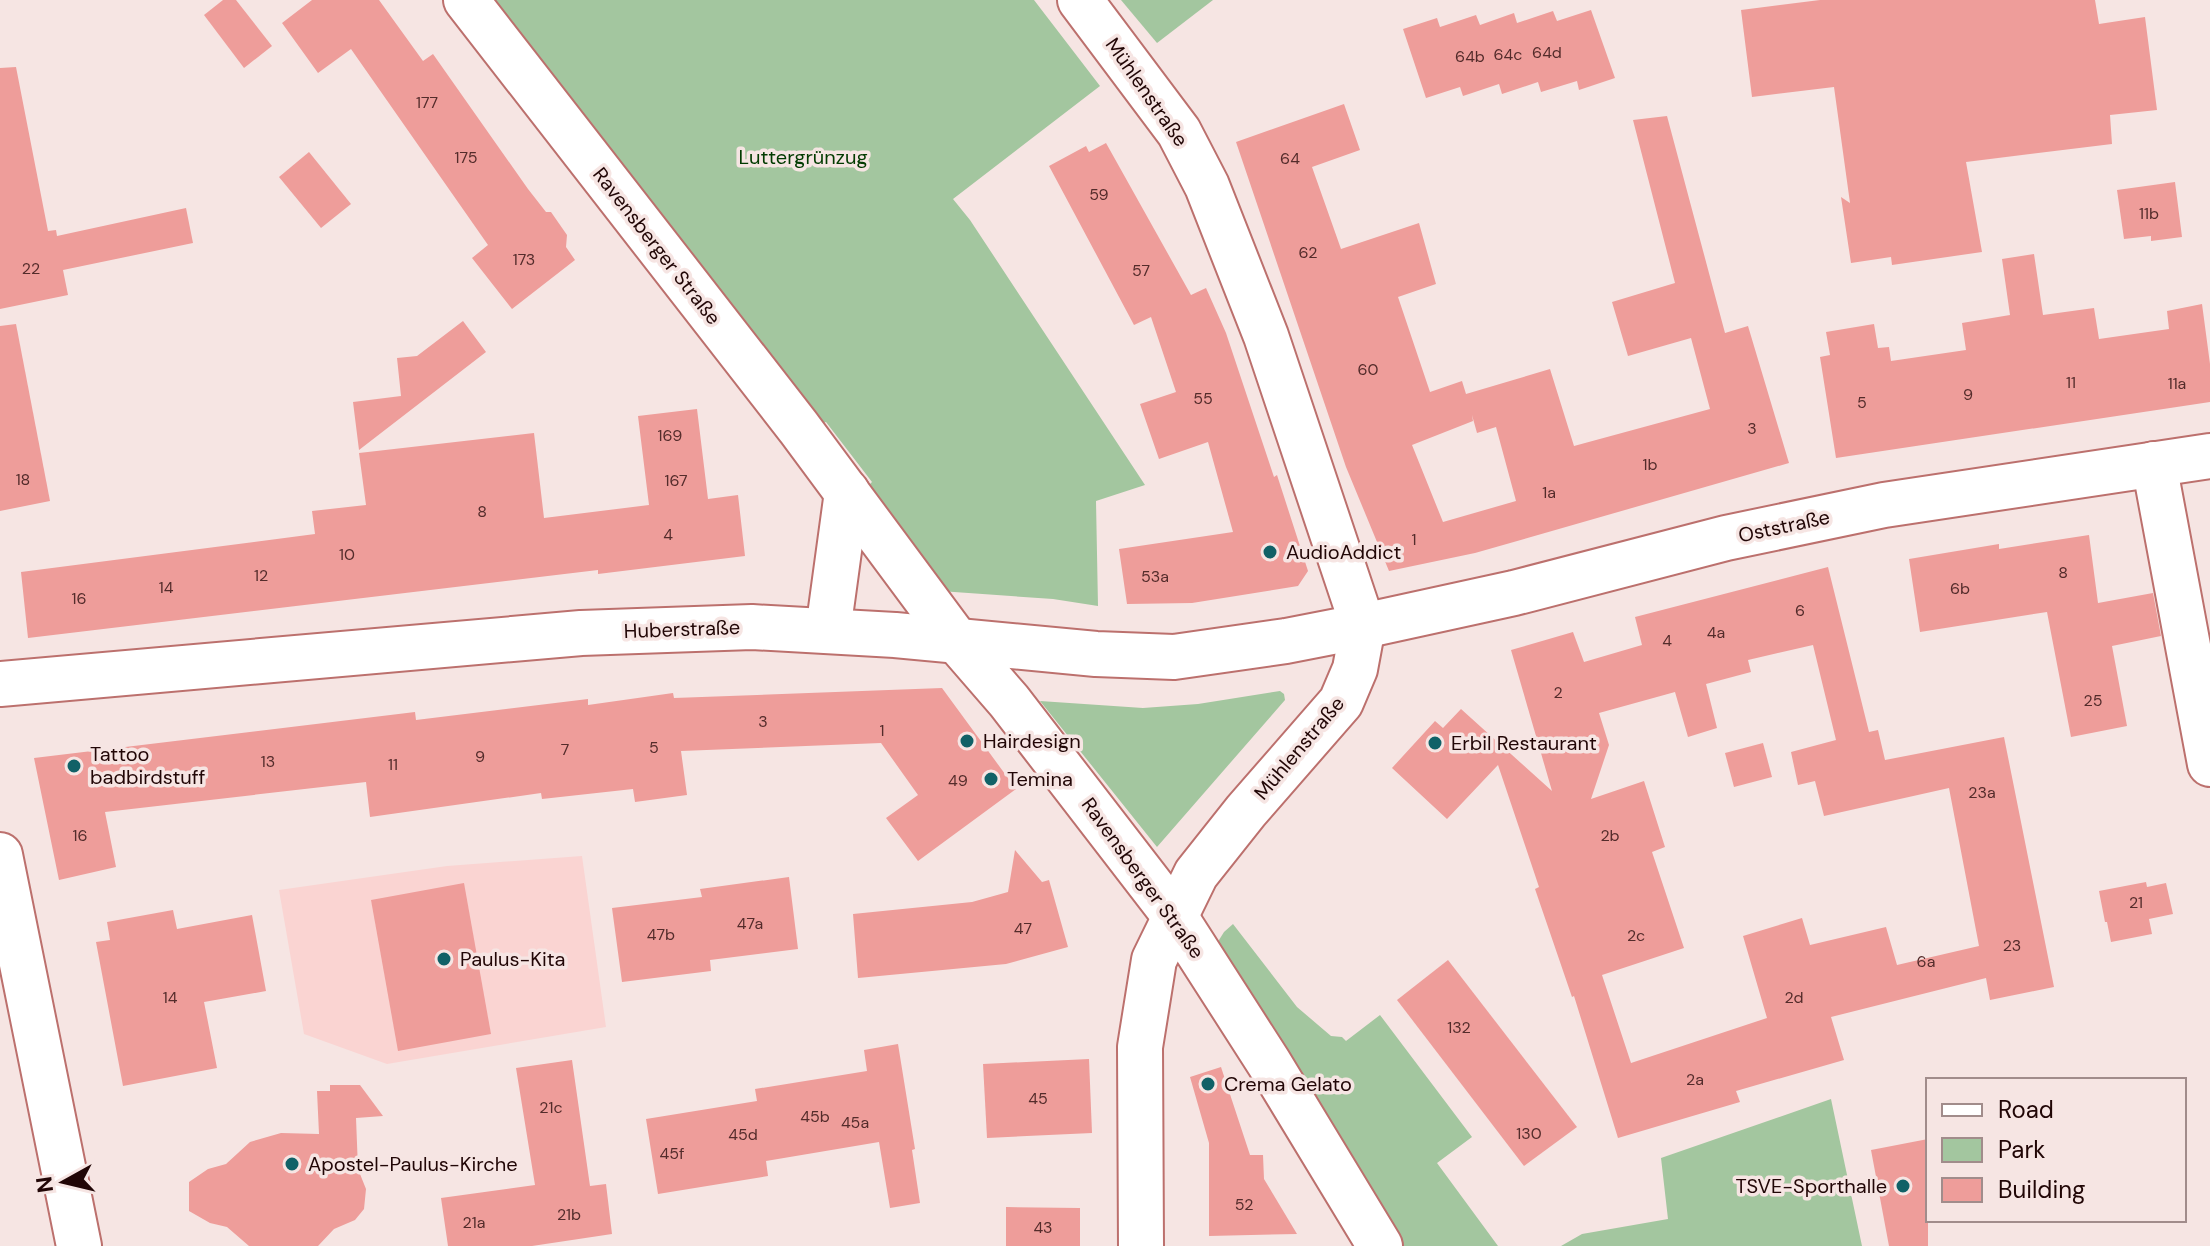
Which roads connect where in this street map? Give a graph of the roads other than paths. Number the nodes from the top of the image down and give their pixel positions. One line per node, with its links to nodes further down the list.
1 (466, 0): 5 (street, Ravensberger Straße)
2 (1080, 0): 6 (street, Mühlenstraße)
3 (2210, 456): 4 (street, Oststraße)
4 (2154, 464): 6 (street, Oststraße); 10 (street)
5 (847, 492): 7 (street); 8 (street, Ravensberger Straße)
6 (1363, 626): 8 (street, Huberstraße); 12 (street, Mühlenstraße)
7 (828, 631): 8 (street, Huberstraße); 9 (street, Huberstraße)
8 (957, 641): 12 (street, Ravensberger Straße)
9 (0, 684)
10 (2210, 764)
11 (0, 855): 13 (street)
12 (1174, 915): 14 (street, Mühlenstraße); 15 (street, Ravensberger Straße)
13 (79, 1246)
14 (1141, 1246)
15 (1380, 1246)

